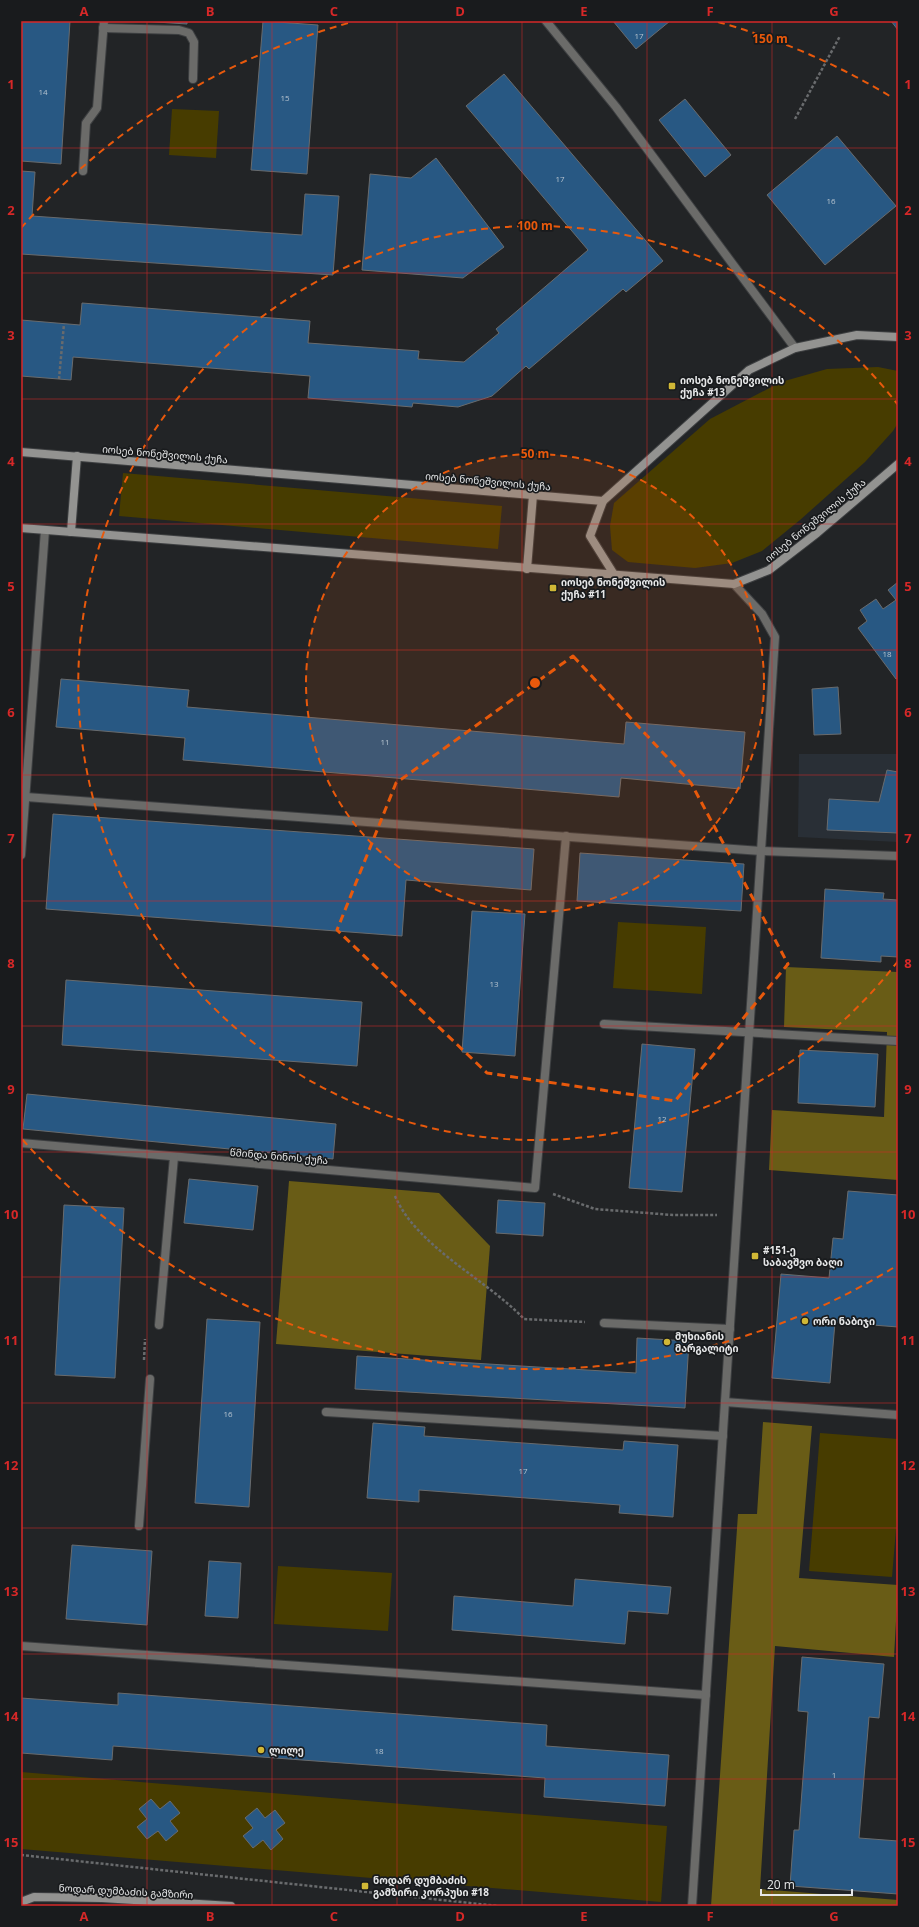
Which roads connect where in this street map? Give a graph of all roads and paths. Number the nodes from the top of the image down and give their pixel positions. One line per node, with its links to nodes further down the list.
1 (546, 21): 9 (street)
2 (104, 24): 4 (street); 6 (street)
3 (840, 36): 5 (path)
4 (193, 79)
5 (795, 119)
6 (83, 171)
7 (64, 324): 10 (path)
8 (898, 337): 9 (street)
9 (796, 348): 15 (street)
10 (60, 379)
11 (21, 452): 12 (street, იოსებ ნონეშვილის ქუჩა)
12 (77, 456): 14 (street, იოსებ ნონეშვილის ქუჩა); 18 (street)
13 (898, 464): 21 (street, იოსებ ნონეშვილის ქუჩა)
14 (533, 495): 15 (street, იოსებ ნონეშვილის ქუჩა); 19 (street)
15 (603, 501): 20 (street)
16 (21, 528): 17 (street, იოსებ ნონეშვილის ქუჩა)
17 (45, 530): 18 (street, იოსებ ნონეშვილის ქუჩა); 22 (street)
18 (70, 532): 19 (street, იოსებ ნონეშვილის ქუჩა)
19 (527, 569): 20 (street, იოსებ ნონეშვილის ქუჩა)
20 (615, 576): 21 (street, იოსებ ნონეშვილის ქუჩა)
21 (734, 584): 24 (street)
22 (26, 797): 23 (street); 25 (street)
23 (566, 836): 24 (street); 33 (street)
24 (761, 852): 26 (street); 28 (street)
25 (21, 855)
26 (898, 856)
27 (604, 1024): 28 (street)
28 (749, 1033): 29 (street); 34 (street)
29 (898, 1041)
30 (21, 1143): 31 (street, წმინდა ნინოს ქუჩა)
31 (174, 1157): 32 (street, წმინდა ნინოს ქუჩა); 36 (street)
32 (386, 1175): 33 (street, წმინდა ნინოს ქუჩა); 35 (path)
33 (535, 1188): 34 (path)
34 (737, 1216): 37 (street)
35 (604, 1323): 37 (street)
36 (159, 1325): 38 (path)
37 (730, 1329): 39 (street)
38 (150, 1379): 43 (street)
39 (725, 1402): 41 (street); 42 (street)
40 (326, 1412): 42 (street)
41 (898, 1415)
42 (723, 1436): 45 (street)
43 (138, 1526)
44 (21, 1646): 45 (street)
45 (706, 1695): 52 (street)
46 (21, 1855): 51 (path)
47 (102, 1898): 48 (street, ნოდარ დუმბაძის გამზირი); 49 (street); 50 (street, ნოდარ დუმბაძის გამზირი)
48 (21, 1902)
49 (112, 1906)
50 (232, 1906)
51 (498, 1906)
52 (692, 1906)

